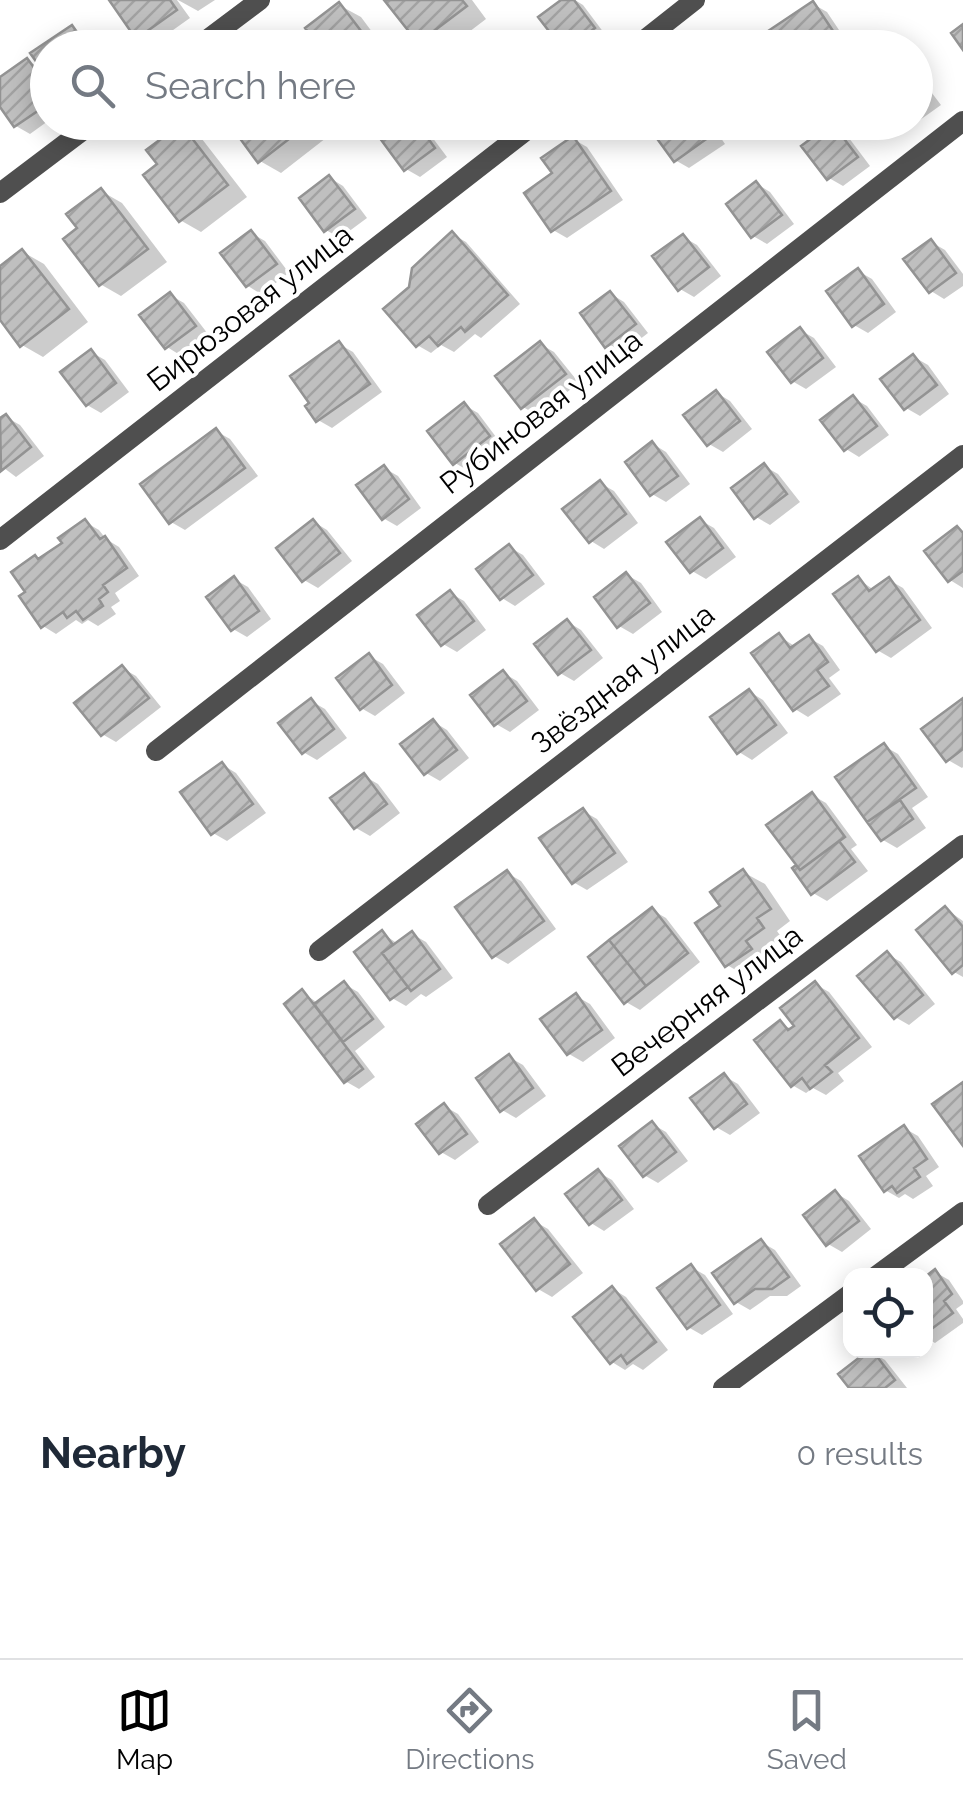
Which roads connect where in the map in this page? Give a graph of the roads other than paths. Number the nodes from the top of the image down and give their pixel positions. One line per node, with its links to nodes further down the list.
1 (260, 0): 3 (street)
2 (695, 0): 4 (street)
3 (220, 30)
4 (657, 30)
5 (963, 121): 11 (street, Рубиновая улица)
6 (70, 140): 8 (street)
7 (514, 140): 10 (street, Бирюзовая улица)
8 (0, 192)
9 (963, 455): 13 (street, Звёздная улица)
10 (0, 540)
11 (156, 750)
12 (963, 845): 14 (street, Вечерняя улица)
13 (319, 951)
14 (488, 1205)
15 (963, 1212): 16 (street)
16 (887, 1268)
17 (843, 1299): 18 (street)
18 (723, 1388)

